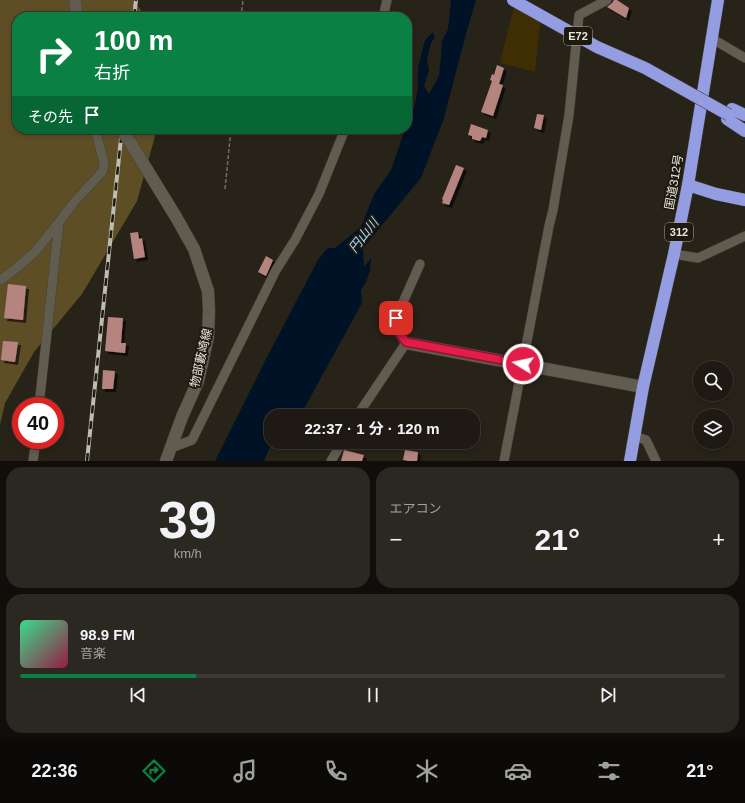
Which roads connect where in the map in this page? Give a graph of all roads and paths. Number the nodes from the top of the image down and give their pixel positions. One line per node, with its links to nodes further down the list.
1 (75, 0): 7 (main road)
2 (243, 0): 8 (path)
3 (387, 0): 9 (street)
4 (513, 0): 11 (highway, E72, bridge)
5 (607, 0): 31 (street)
6 (717, 1): 10 (highway, 国道312号 / 312)
7 (76, 12)
8 (242, 12)
9 (384, 12)
10 (712, 38): 12 (street); 21 (highway, 国道312号 / 312)
11 (597, 46): 13 (highway, E72, bridge); 13 (highway, bridge)
12 (745, 58)
13 (730, 115): 14 (highway); 15 (highway); 16 (highway)
14 (745, 115)
15 (745, 124)
16 (745, 131)
17 (96, 134): 25 (street)
18 (124, 134): 36 (main road, 物部藪崎線, bridge)
19 (230, 134): 22 (path)
20 (343, 134): 36 (street)
21 (688, 185): 23 (highway); 24 (highway); 27 (highway, 国道312号 / 312)
22 (225, 189)
23 (745, 192)
24 (745, 200)
25 (59, 222): 29 (street); 33 (street)
26 (745, 236): 27 (street)
27 (674, 254): 32 (highway, 国道312号 / 312)
28 (420, 264): 30 (street)
29 (0, 280)
30 (406, 342): 31 (main road); 34 (street)
31 (523, 364): 32 (main road); 42 (street)
32 (643, 387): 35 (highway, 国道312号 / 312)
33 (40, 397)
34 (362, 409)
35 (634, 436): 43 (highway, 国道312号 / 312); 44 (street)
36 (171, 448): 40 (main road, 物部藪崎線)
37 (35, 449): 39 (street)
38 (338, 449): 41 (street)
39 (33, 461)
40 (166, 461)
41 (331, 461)
42 (504, 461)
43 (630, 461)
44 (656, 461)

